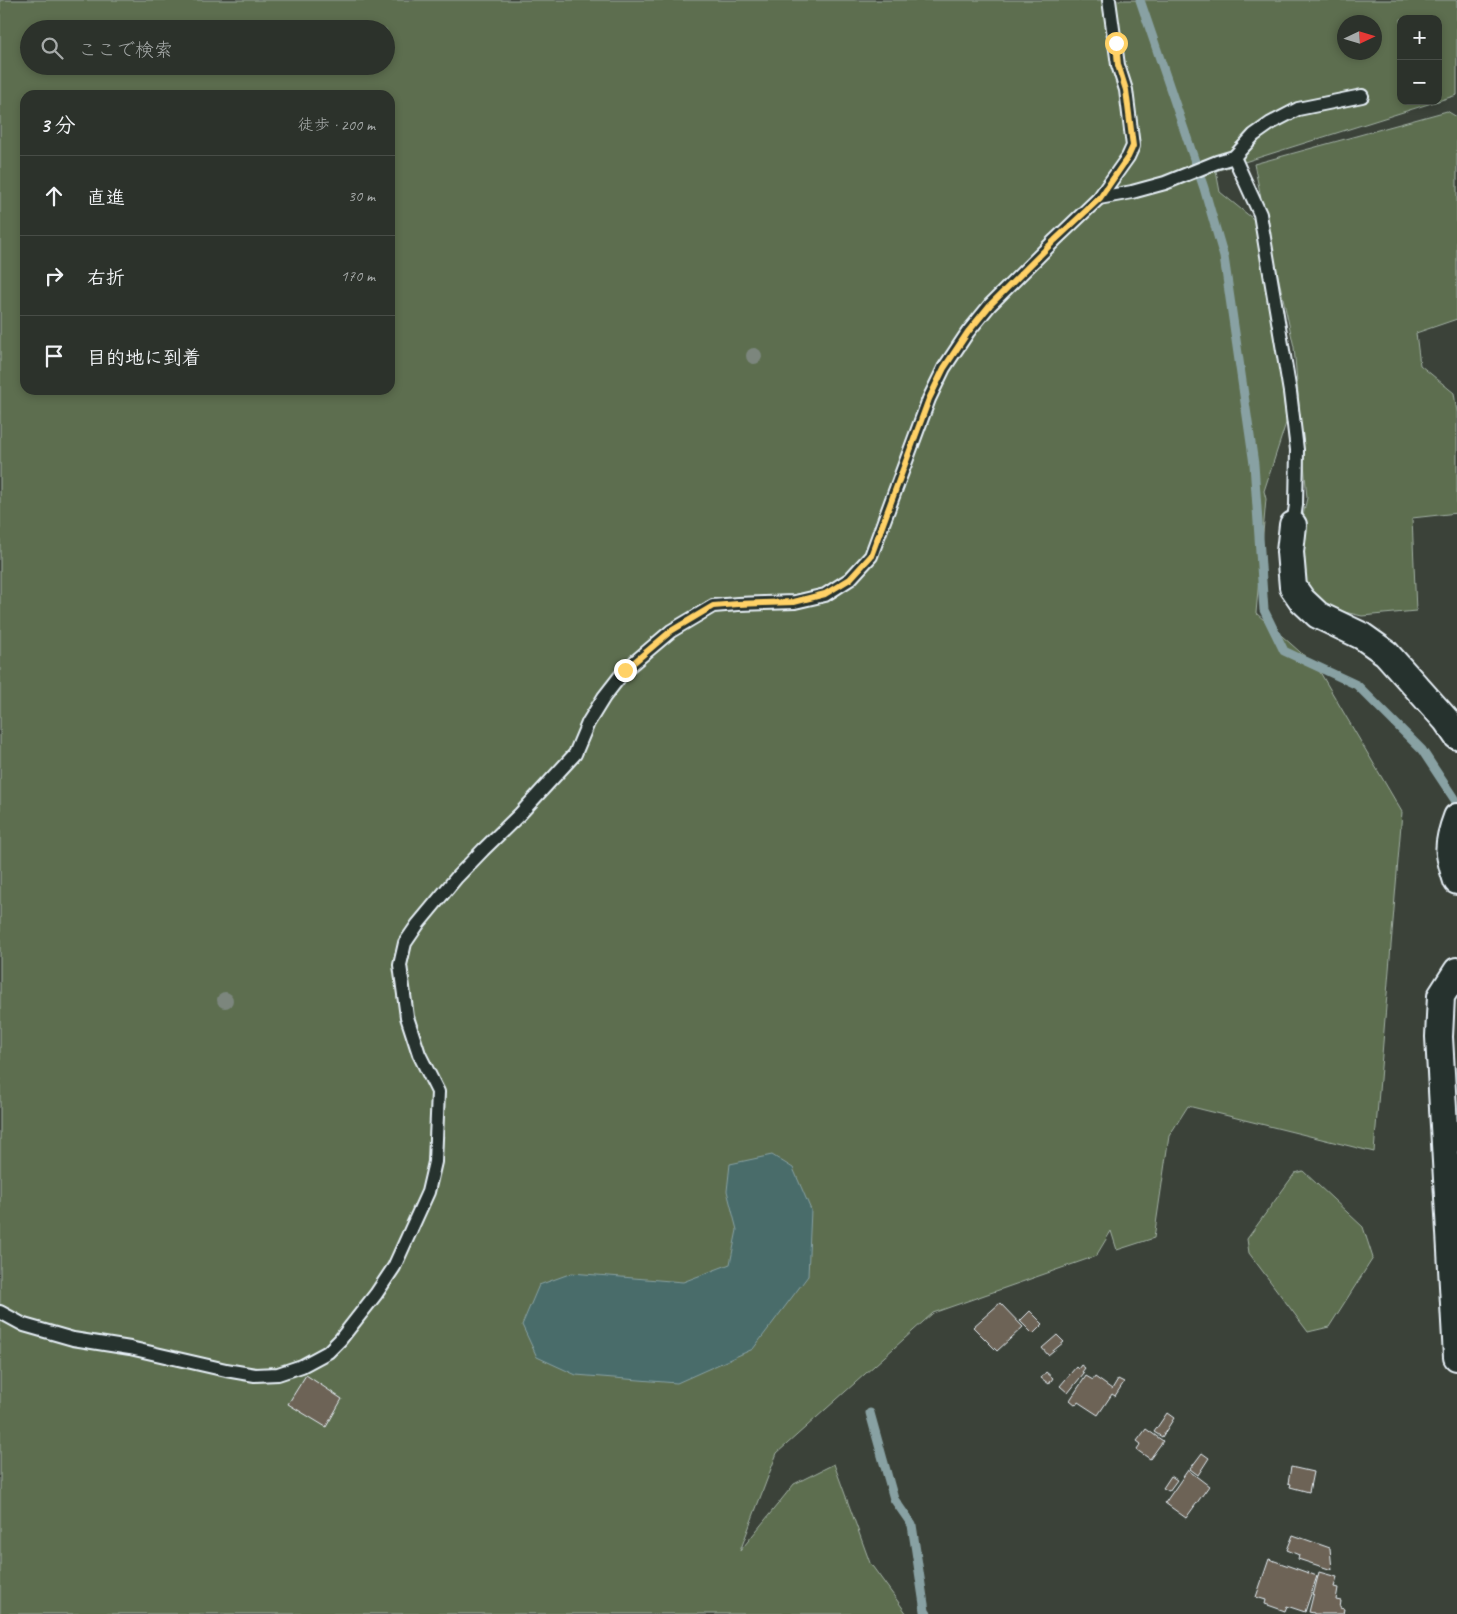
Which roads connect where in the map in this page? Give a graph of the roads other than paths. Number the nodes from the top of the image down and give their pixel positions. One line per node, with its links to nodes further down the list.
1 (1109, 0): 4 (lane)
2 (1362, 96): 3 (lane)
3 (1234, 157): 4 (lane); 5 (lane)
4 (1100, 198): 10 (lane)
5 (1293, 525): 6 (street)
6 (1457, 736)
7 (1454, 826): 8 (street)
8 (1457, 881)
9 (1457, 971): 11 (street)
10 (0, 1312)
11 (1457, 1356)

